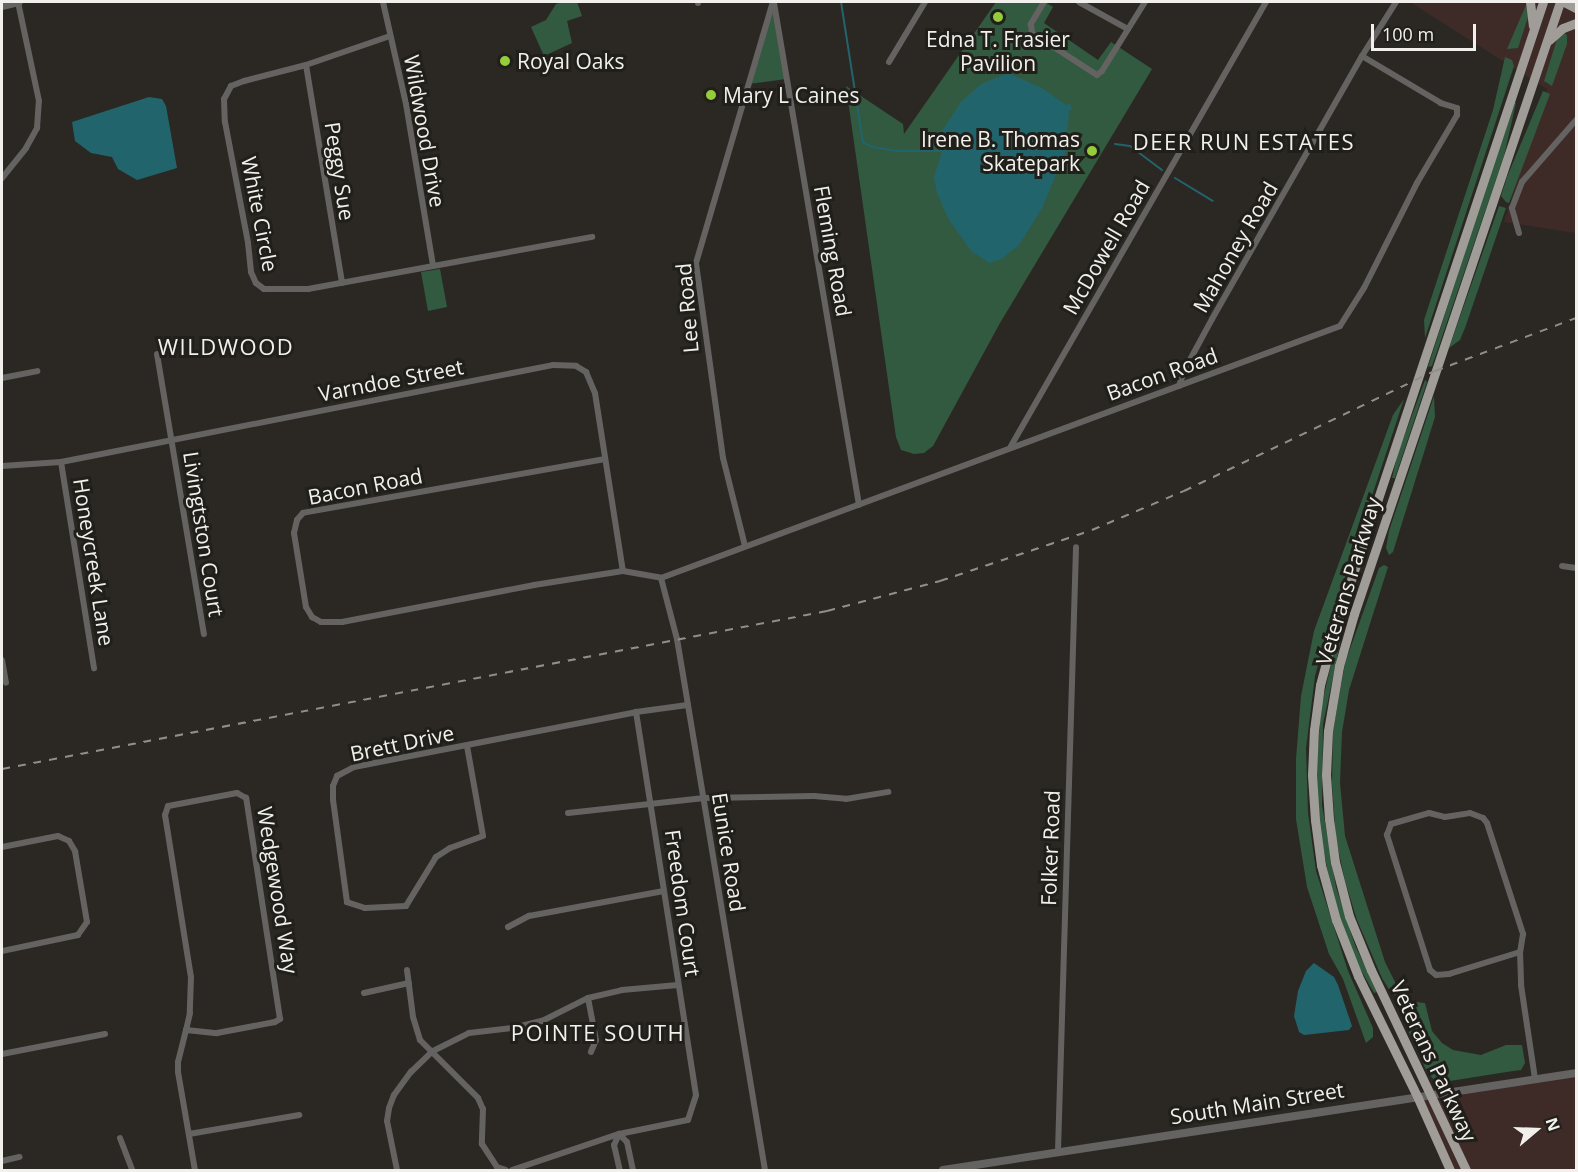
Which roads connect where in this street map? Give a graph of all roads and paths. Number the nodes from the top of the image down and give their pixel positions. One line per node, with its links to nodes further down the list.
1 (19, 2): 13 (street); 24 (street)
2 (382, 2): 18 (street, Wildwood Drive)
3 (773, 2): 38 (street, Fleming Road); 39 (street, Lee Road)
4 (925, 2): 21 (street)
5 (1044, 2): 16 (street)
6 (1079, 2): 16 (street)
7 (1145, 2): 16 (street)
8 (1266, 2): 34 (street, McDowell Road)
9 (1396, 2): 20 (street, Mahoney Road)
10 (1530, 2): 17 (main road)
11 (1543, 2): 17 (main road, Veterans Parkway)
12 (1562, 2): 14 (main road); 19 (main road, Veterans Parkway)
13 (2, 6)
14 (1576, 8)
15 (1576, 23): 19 (main road)
16 (1128, 29)
17 (1533, 31): 74 (main road, Veterans Parkway)
18 (390, 36): 22 (street, White Circle); 27 (street, Wildwood Drive)
19 (1547, 42): 73 (main road, Veterans Parkway)
20 (1362, 56): 32 (street, Mahoney Road); 32 (street, Bacon Road)
21 (890, 62)
22 (306, 64): 28 (street, Peggy Sue); 28 (street, White Circle)
23 (1576, 120): 25 (street)
24 (2, 178)
25 (1520, 233)
26 (592, 237): 27 (street, White Circle)
27 (433, 266): 28 (street, White Circle)
28 (342, 283)
29 (157, 354): 33 (street, Livingtston Court)
30 (37, 371): 31 (street)
31 (2, 378)
32 (1179, 386): 34 (street, Bacon Road)
33 (172, 440): 35 (street, Varndoe Street); 36 (street, Varndoe Street); 45 (street, Livingtston Court)
34 (1010, 447): 38 (street, Bacon Road)
35 (605, 459): 43 (street, Varndoe Street); 43 (street, Bacon Road)
36 (61, 462): 37 (street, Varndoe Street); 47 (street, Honeycreek Lane)
37 (2, 466)
38 (859, 505): 39 (street, Bacon Road)
39 (745, 546): 44 (street, Bacon Road)
40 (1076, 547): 79 (street, Folker Road)
41 (1563, 566): 42 (street)
42 (1576, 568)
43 (623, 571): 44 (street)
44 (661, 578): 49 (street, Eunice Road)
45 (204, 634)
46 (2, 660): 48 (street)
47 (94, 668)
48 (6, 683)
49 (688, 705): 50 (street, Brett Drive); 53 (street, Eunice Road)
50 (636, 712): 51 (street, Brett Drive); 54 (street, Freedom Court)
51 (467, 746): 51 (street, Brett Drive)
52 (888, 792): 53 (street)
53 (704, 798): 54 (street); 89 (street, Eunice Road)
54 (652, 803): 55 (street); 57 (street, Freedom Court)
55 (568, 813)
56 (2, 847): 59 (street)
57 (664, 891): 58 (street); 63 (street, Freedom Court)
58 (508, 927)
59 (2, 951)
60 (1520, 952): 60 (street); 72 (street)
61 (407, 970): 62 (street)
62 (409, 983): 64 (street); 68 (street)
63 (678, 985): 65 (street); 77 (street, Freedom Court)
64 (364, 993)
65 (588, 998): 68 (street); 69 (street)
66 (186, 1030): 66 (street, Wedgewood Way); 76 (street, Wedgewood Way)
67 (105, 1034): 70 (street)
68 (433, 1051): 84 (street); 85 (street)
69 (591, 1052)
70 (2, 1054)
71 (1576, 1073): 72 (street, South Main Street)
72 (1535, 1079): 73 (street, South Main Street)
73 (1432, 1095): 74 (street, South Main Street); 92 (main road, Veterans Parkway)
74 (1418, 1098): 79 (street, South Main Street); 91 (main road, Veterans Parkway)
75 (299, 1115): 76 (street)
76 (189, 1134): 83 (street, Wedgewood Way)
77 (619, 1134): 86 (street); 87 (street); 88 (street)
78 (120, 1138): 82 (street)
79 (1058, 1151): 90 (street, South Main Street)
80 (20, 1157): 81 (street)
81 (2, 1161)
82 (132, 1170)
83 (195, 1170)
84 (397, 1170)
85 (506, 1170)
86 (512, 1170)
87 (620, 1170)
88 (633, 1170)
89 (765, 1170)
90 (943, 1170)
91 (1450, 1170)
92 (1466, 1170)

